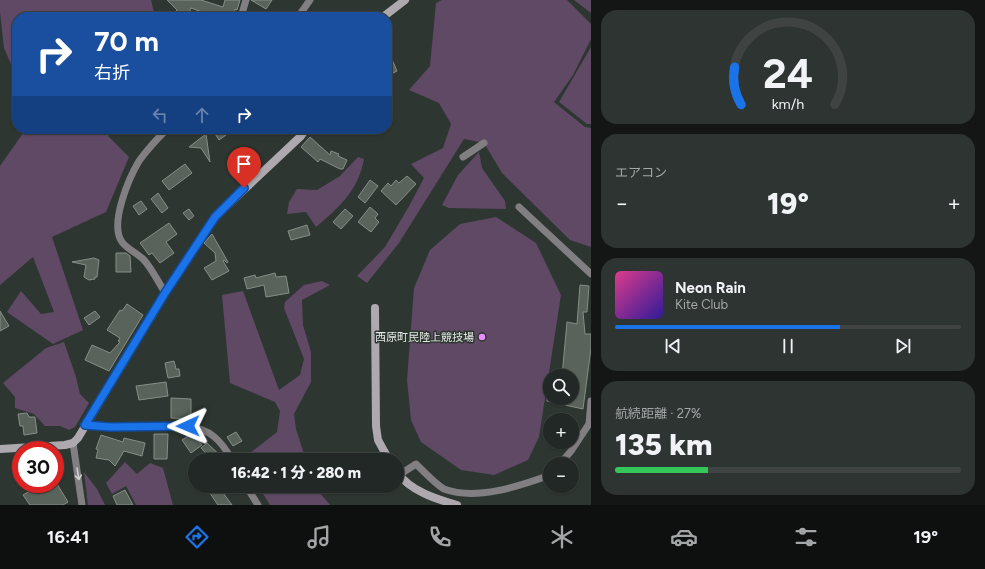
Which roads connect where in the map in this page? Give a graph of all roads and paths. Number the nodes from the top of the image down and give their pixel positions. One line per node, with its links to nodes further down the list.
1 (246, 0): 4 (street)
2 (310, 0): 5 (street)
3 (405, 0): 6 (street)
4 (242, 12)
5 (302, 12)
6 (389, 12)
7 (162, 134): 13 (street)
8 (302, 134): 13 (street)
9 (484, 143): 10 (street)
10 (463, 157)
11 (519, 207): 12 (street)
12 (591, 274)
13 (165, 293): 16 (street)
14 (375, 308): 20 (street)
15 (591, 401): 21 (street)
16 (85, 425): 17 (street); 19 (street)
17 (73, 443): 18 (street); 26 (street, one-way to 26)
18 (0, 449)
19 (228, 453)
20 (385, 453)
21 (566, 457)
22 (404, 471): 23 (street)
23 (543, 478)
24 (404, 479): 28 (street)
25 (250, 493): 27 (street)
26 (82, 505)
27 (258, 505)
28 (457, 505)

